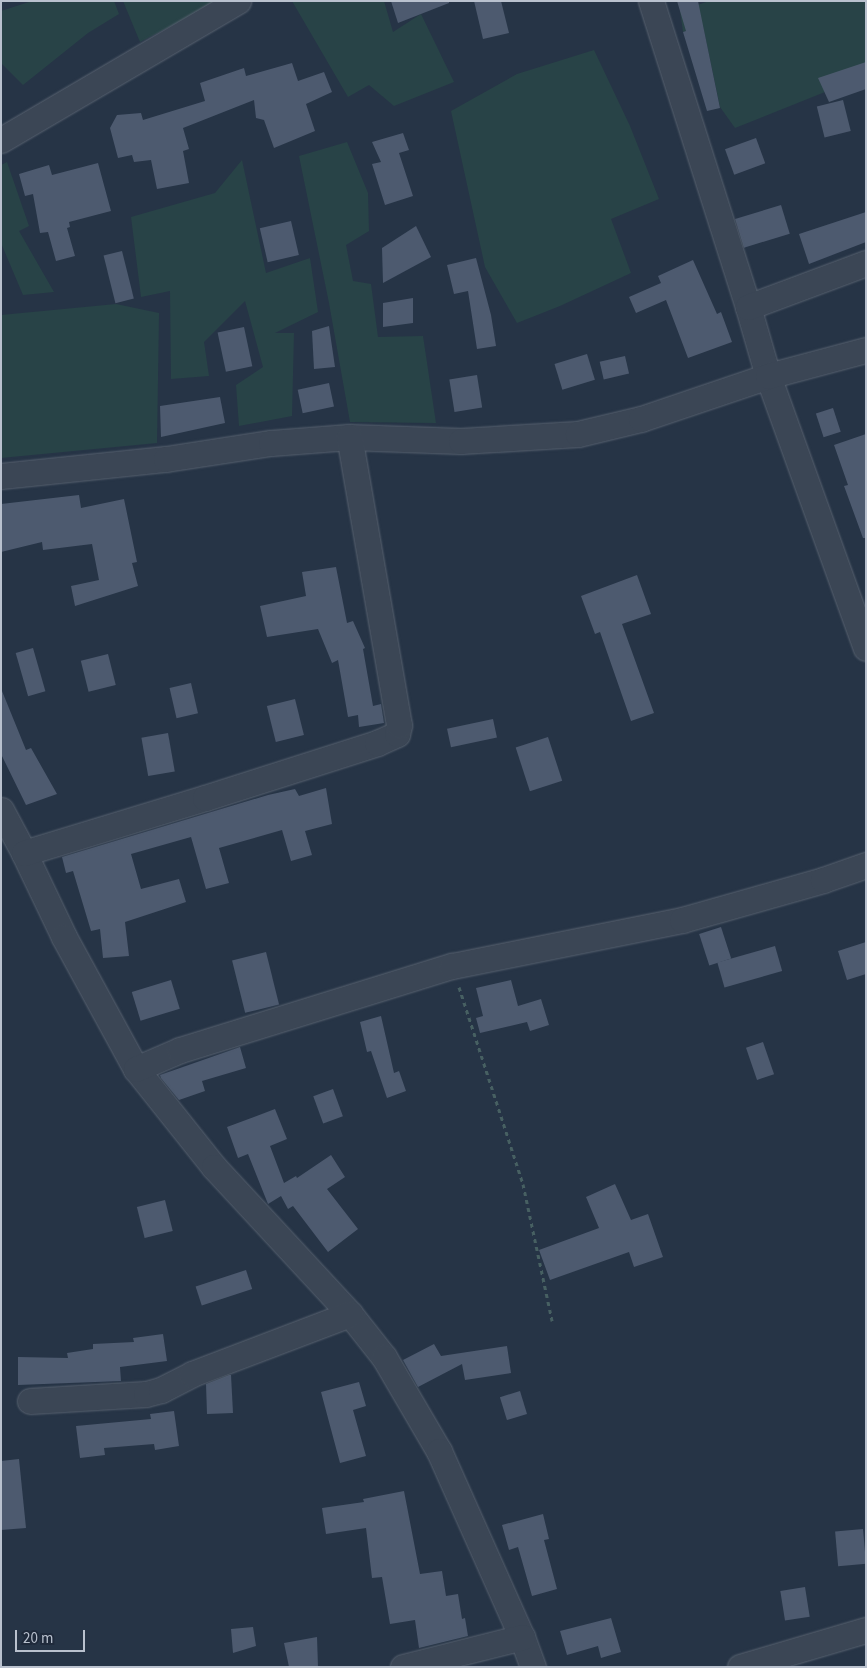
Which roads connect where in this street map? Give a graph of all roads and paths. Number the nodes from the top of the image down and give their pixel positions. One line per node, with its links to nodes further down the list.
1 (238, 1): 3 (street)
2 (651, 1): 5 (street)
3 (1, 140)
4 (866, 263): 5 (street)
5 (748, 307): 7 (street)
6 (866, 350): 7 (street)
7 (768, 376): 8 (street); 10 (street)
8 (348, 437): 9 (street); 12 (street)
9 (1, 476)
10 (865, 642)
11 (1, 810): 12 (street)
12 (24, 853): 15 (street)
13 (866, 865): 14 (street)
14 (452, 966): 15 (street); 17 (path)
15 (136, 1069): 16 (street)
16 (350, 1314): 18 (street); 20 (street)
17 (552, 1321)
18 (30, 1402)
19 (866, 1630): 23 (street)
20 (522, 1637): 21 (street); 22 (street)
21 (404, 1667)
22 (533, 1667)
23 (740, 1667)

